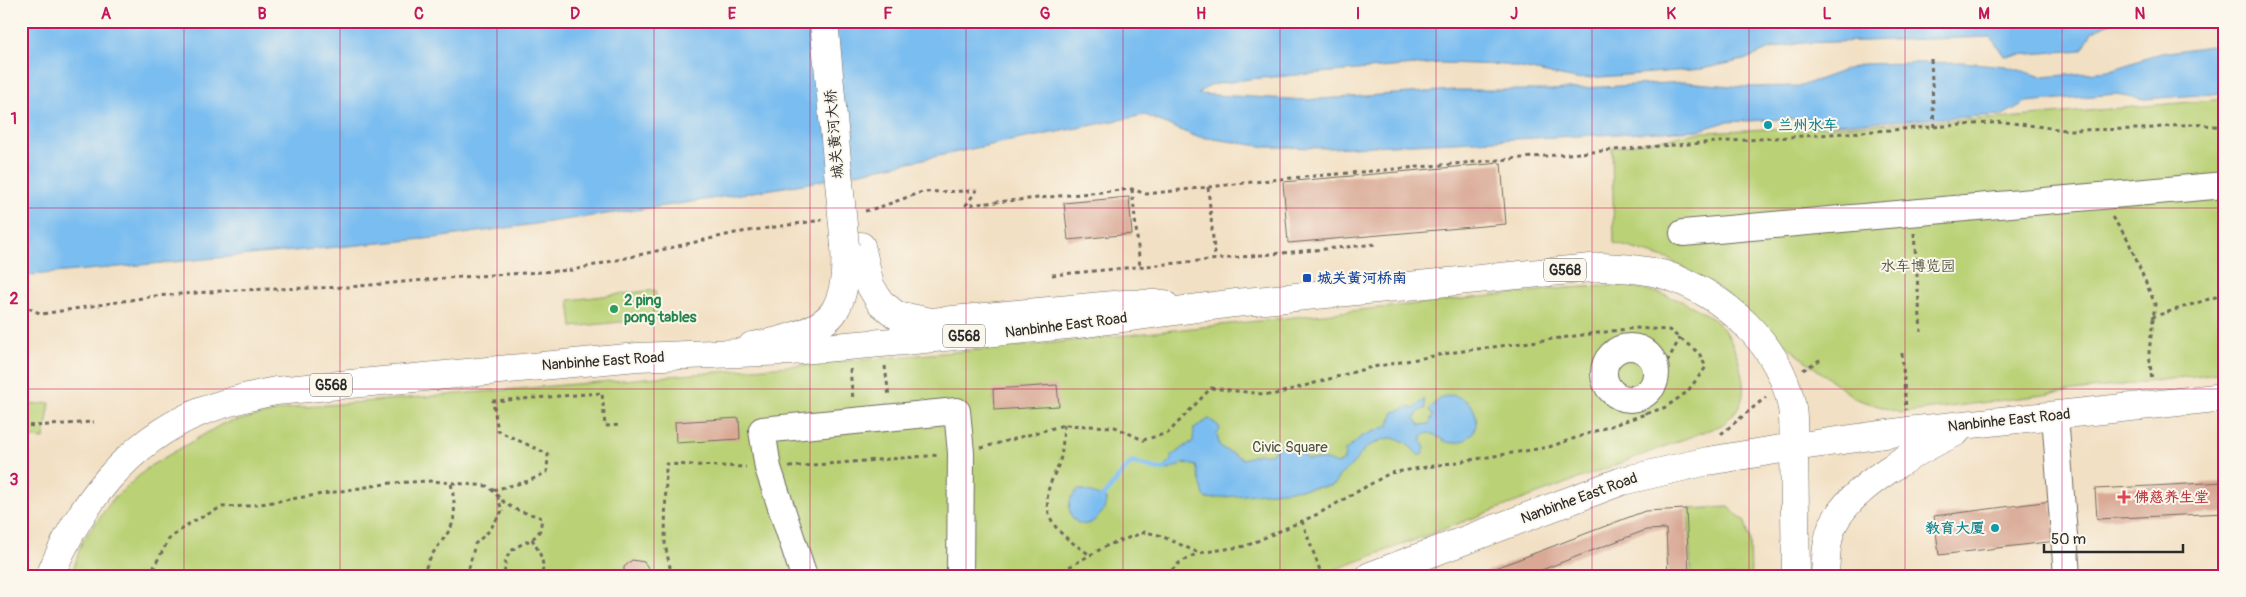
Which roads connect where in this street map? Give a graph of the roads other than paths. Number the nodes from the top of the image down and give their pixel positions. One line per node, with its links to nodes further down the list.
1 (824, 21): 5 (main road, 城关黄河大桥, bridge)
2 (839, 21): 5 (main road, 城关黄河大桥)
3 (2225, 185): 4 (street)
4 (1683, 233)
5 (853, 246): 6 (main road, Nanbinhe East Road); 7 (main road)
6 (1235, 303): 7 (main road, Nanbinhe East Road / G568); 12 (main road, Nanbinhe East Road / G568)
7 (693, 355): 13 (main road, Nanbinhe East Road / G568)
8 (2225, 396): 10 (main road, Nanbinhe East Road)
9 (1643, 405): 9 (street)
10 (2054, 415): 11 (main road, Nanbinhe East Road); 19 (street)
11 (1972, 424): 12 (main road, Nanbinhe East Road); 18 (main road)
12 (1794, 447): 16 (main road, Nanbinhe East Road); 17 (main road)
13 (50, 576)
14 (804, 576): 15 (street)
15 (960, 576)
16 (1370, 576)
17 (1796, 576)
18 (1826, 576)
19 (2067, 576)

